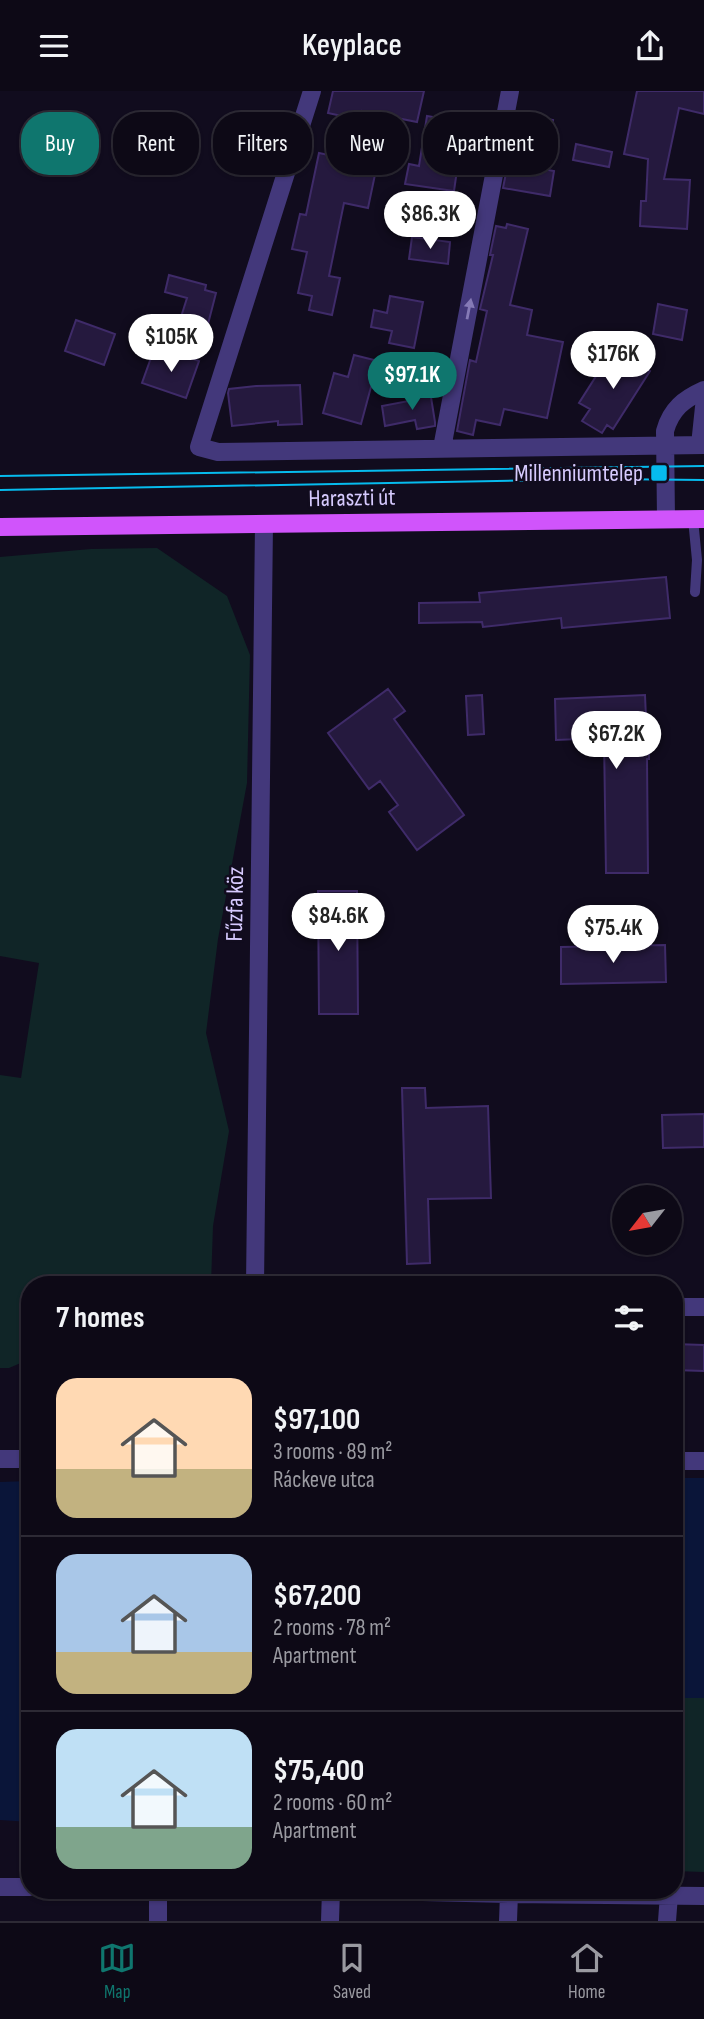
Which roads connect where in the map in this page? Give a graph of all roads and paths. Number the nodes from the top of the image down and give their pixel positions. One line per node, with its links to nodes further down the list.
1 (312, 91): 7 (street, Haraszti út)
2 (510, 91): 7 (street, one-way to 2)
3 (704, 390): 6 (street)
4 (704, 407): 5 (street)
5 (702, 445): 6 (street, Haraszti út)
6 (666, 446): 7 (street, Haraszti út); 8 (street)
7 (442, 448)
8 (666, 519): 9 (main road, Haraszti út); 10 (main road, Haraszti út)
9 (699, 519): 12 (lane)
10 (264, 524): 11 (main road, Haraszti út); 14 (street, Fűzfa köz)
11 (0, 527)
12 (700, 560): 13 (lane)
13 (695, 592)
14 (255, 1276)
15 (683, 1307): 16 (street)
16 (704, 1307)
17 (0, 1459): 18 (street)
18 (21, 1459)
19 (683, 1461): 20 (street)
20 (704, 1461)
21 (0, 1887): 22 (street)
22 (21, 1887)
23 (683, 1895): 24 (street)
24 (704, 1896)
25 (158, 1899): 29 (street)
26 (331, 1899): 30 (street)
27 (509, 1899): 31 (street)
28 (669, 1899): 32 (street)
29 (158, 1921)
30 (330, 1921)
31 (508, 1921)
32 (667, 1921)

